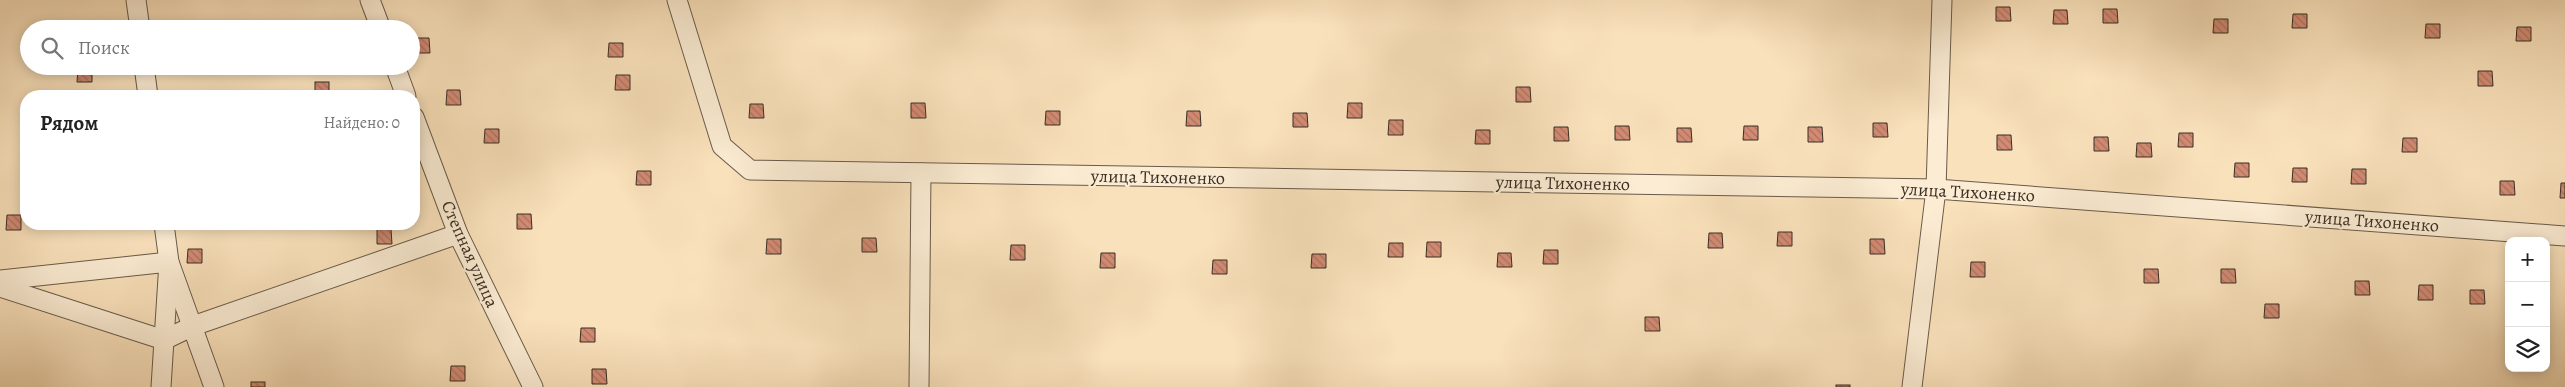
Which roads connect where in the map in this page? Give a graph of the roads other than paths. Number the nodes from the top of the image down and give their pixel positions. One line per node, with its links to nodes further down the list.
1 (136, 0): 5 (street)
2 (370, 0): 6 (street)
3 (677, 0): 12 (street, улица Тихоненко)
4 (1942, 0): 13 (street)
5 (139, 20)
6 (378, 20)
7 (145, 75): 9 (street)
8 (398, 75): 10 (street)
9 (147, 90)
10 (404, 90)
11 (420, 133): 15 (street, Степная улица)
12 (921, 173): 13 (street, улица Тихоненко); 25 (street)
13 (1936, 189): 16 (street, улица Тихоненко); 26 (street)
14 (165, 230): 17 (street)
15 (458, 234): 20 (street); 24 (street, Степная улица)
16 (2565, 236)
17 (169, 262): 18 (street); 20 (street); 21 (street)
18 (0, 280)
19 (0, 287): 21 (street)
20 (193, 326): 21 (street); 23 (street)
21 (164, 340): 22 (street)
22 (161, 387)
23 (214, 387)
24 (533, 387)
25 (919, 387)
26 (1912, 387)

